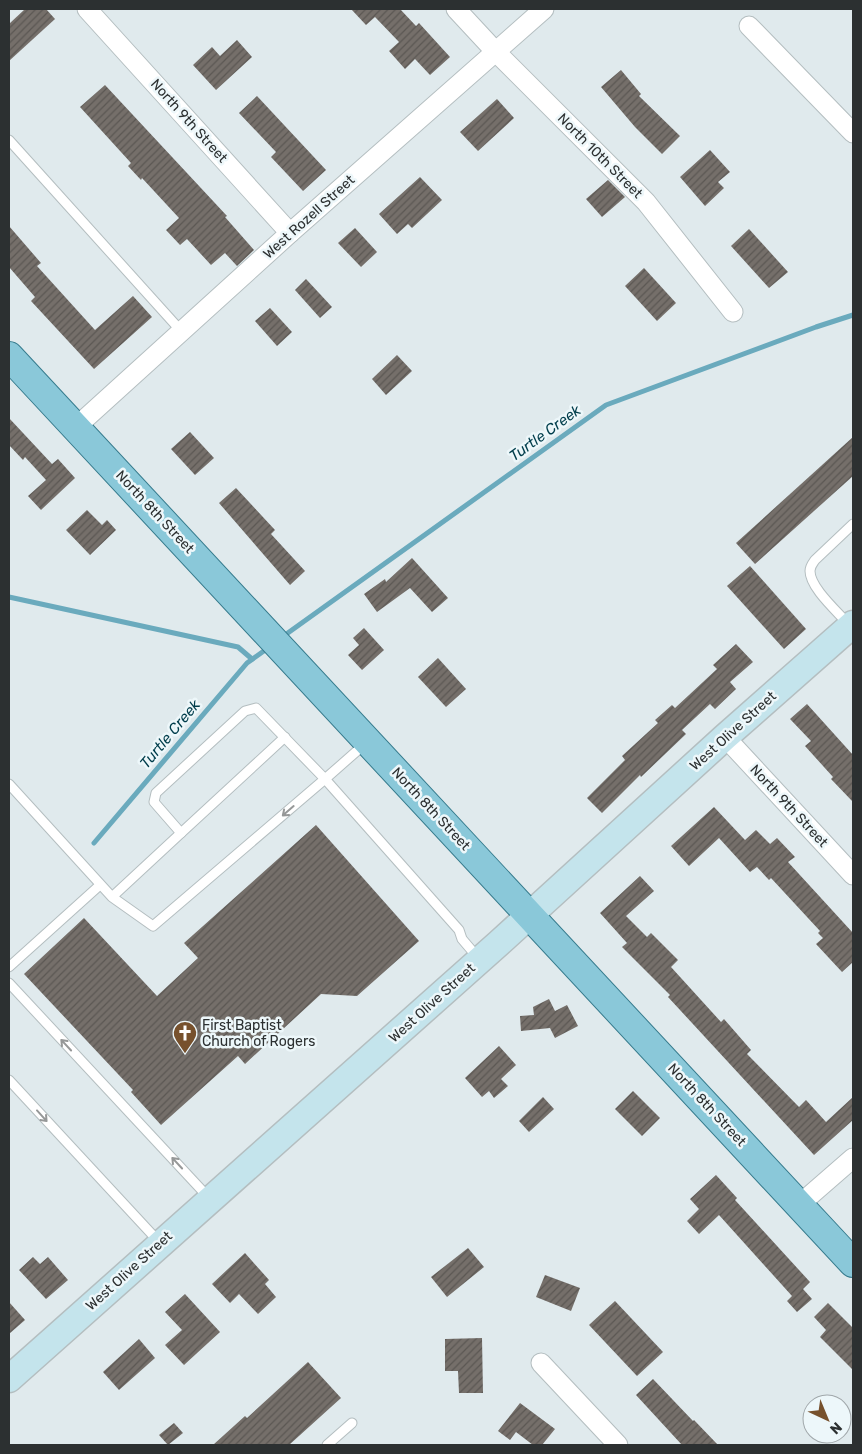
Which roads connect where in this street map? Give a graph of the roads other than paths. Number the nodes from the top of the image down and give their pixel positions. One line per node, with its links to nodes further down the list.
1 (87, 9): 8 (street, North 9th Street)
2 (456, 9): 5 (street, North 10th Street)
3 (544, 9): 5 (street, West Rozell Street)
4 (749, 26): 6 (street)
5 (495, 52): 8 (street, West Rozell Street); 9 (street, North 10th Street)
6 (853, 133)
7 (9, 140): 10 (lane)
8 (290, 233): 10 (street, West Rozell Street)
9 (733, 312)
10 (182, 332): 12 (street, West Rozell Street)
11 (9, 356): 12 (main road, North 8th Street)
12 (76, 427): 17 (main road, North 8th Street)
13 (853, 524): 14 (lane)
14 (852, 626): 16 (main road, West Olive Street)
15 (285, 737): 18 (lane); 20 (lane); 20 (lane)
16 (725, 737): 21 (street, North 9th Street); 24 (main road, West Olive Street)
17 (368, 741): 18 (lane); 24 (main road, North 8th Street)
18 (325, 779): 23 (lane, one-way to 23); 25 (lane)
19 (9, 784): 22 (lane)
20 (181, 833): 23 (lane)
21 (853, 875)
22 (100, 884): 23 (lane); 26 (lane)
23 (112, 898)
24 (530, 915): 25 (main road, West Olive Street); 31 (main road, North 8th Street)
25 (480, 960): 30 (main road, West Olive Street)
26 (9, 967)
27 (9, 983): 30 (lane, one-way to 27)
28 (9, 1080): 32 (lane, one-way to 32)
29 (853, 1158): 31 (street)
30 (210, 1199): 32 (main road, West Olive Street)
31 (799, 1205): 33 (main road, North 8th Street)
32 (160, 1244): 35 (main road, West Olive Street)
33 (853, 1263)
34 (541, 1363): 38 (street)
35 (9, 1379)
36 (352, 1423): 37 (lane)
37 (327, 1445)
38 (618, 1445)

